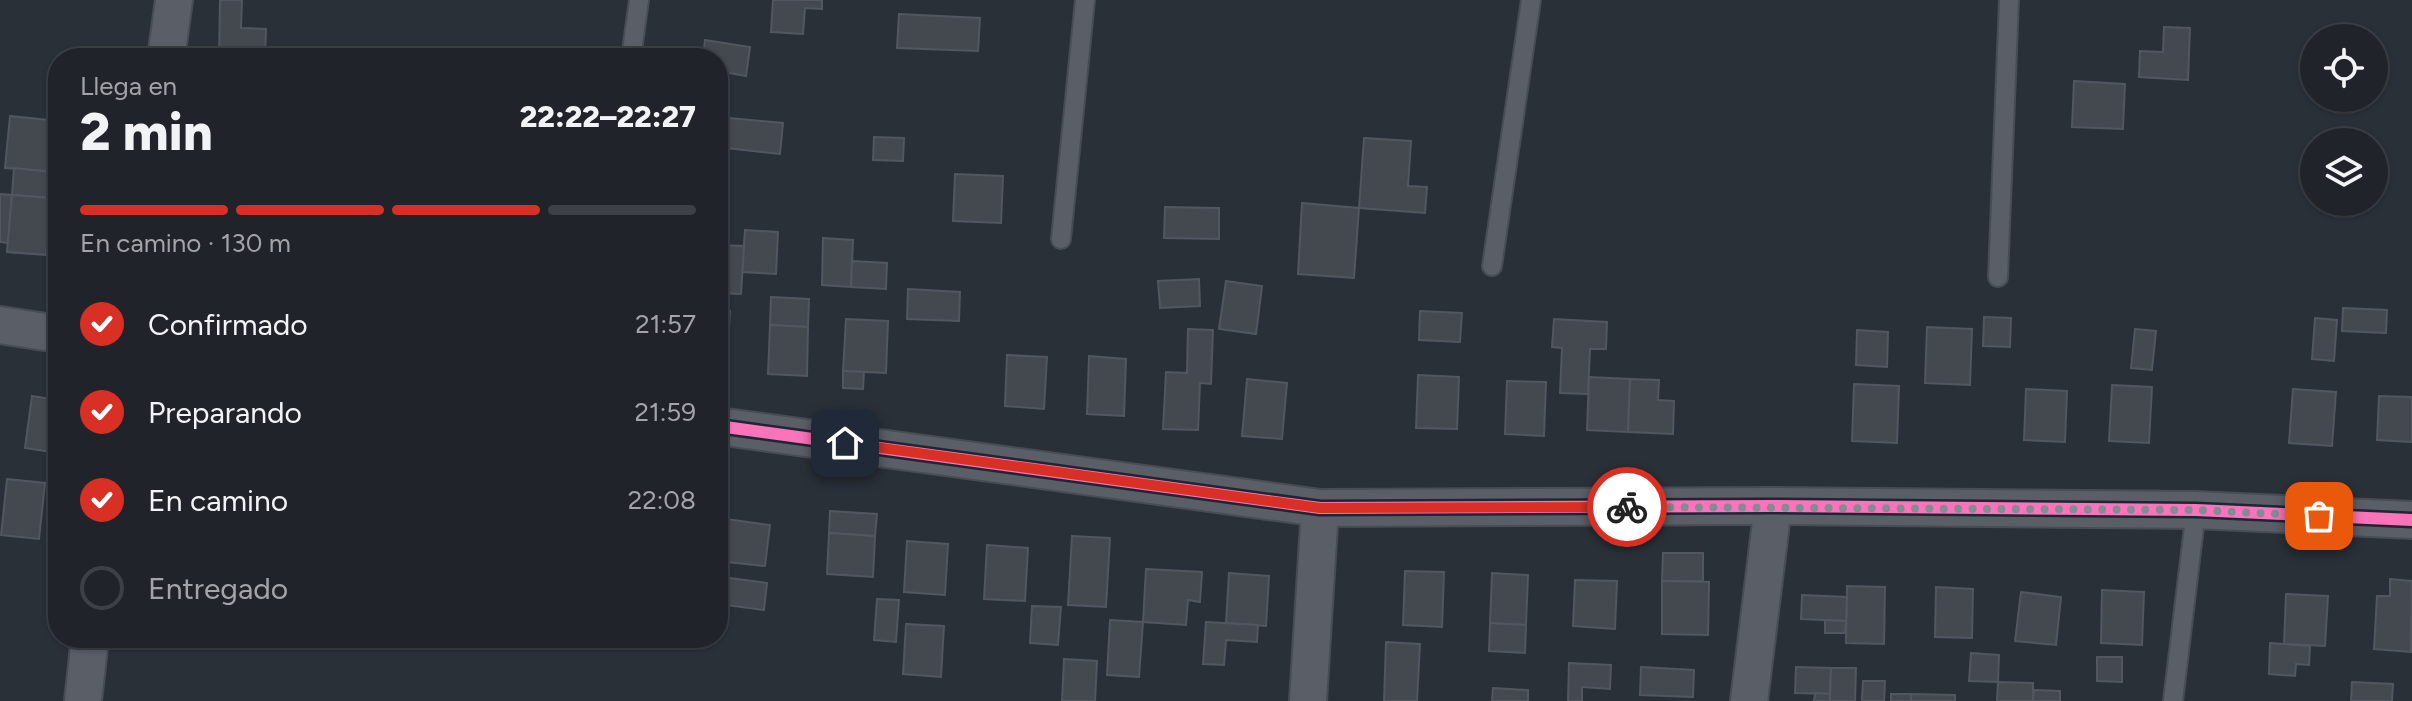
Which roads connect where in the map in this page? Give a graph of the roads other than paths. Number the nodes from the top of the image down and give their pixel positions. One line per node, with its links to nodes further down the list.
1 (174, 0): 6 (street)
2 (639, 0): 7 (lane)
3 (1085, 0): 8 (lane)
4 (1531, 0): 9 (lane)
5 (2009, 0): 10 (lane)
6 (167, 48)
7 (632, 48)
8 (1061, 239)
9 (1492, 266)
10 (1998, 277)
11 (0, 325): 12 (street)
12 (48, 332)
13 (728, 427): 15 (street)
14 (1773, 506): 15 (street); 16 (street); 21 (street)
15 (1320, 508): 20 (street)
16 (2196, 510): 17 (street); 22 (lane)
17 (2412, 520)
18 (89, 648): 19 (street)
19 (83, 701)
20 (1308, 701)
21 (1749, 701)
22 (2173, 701)

